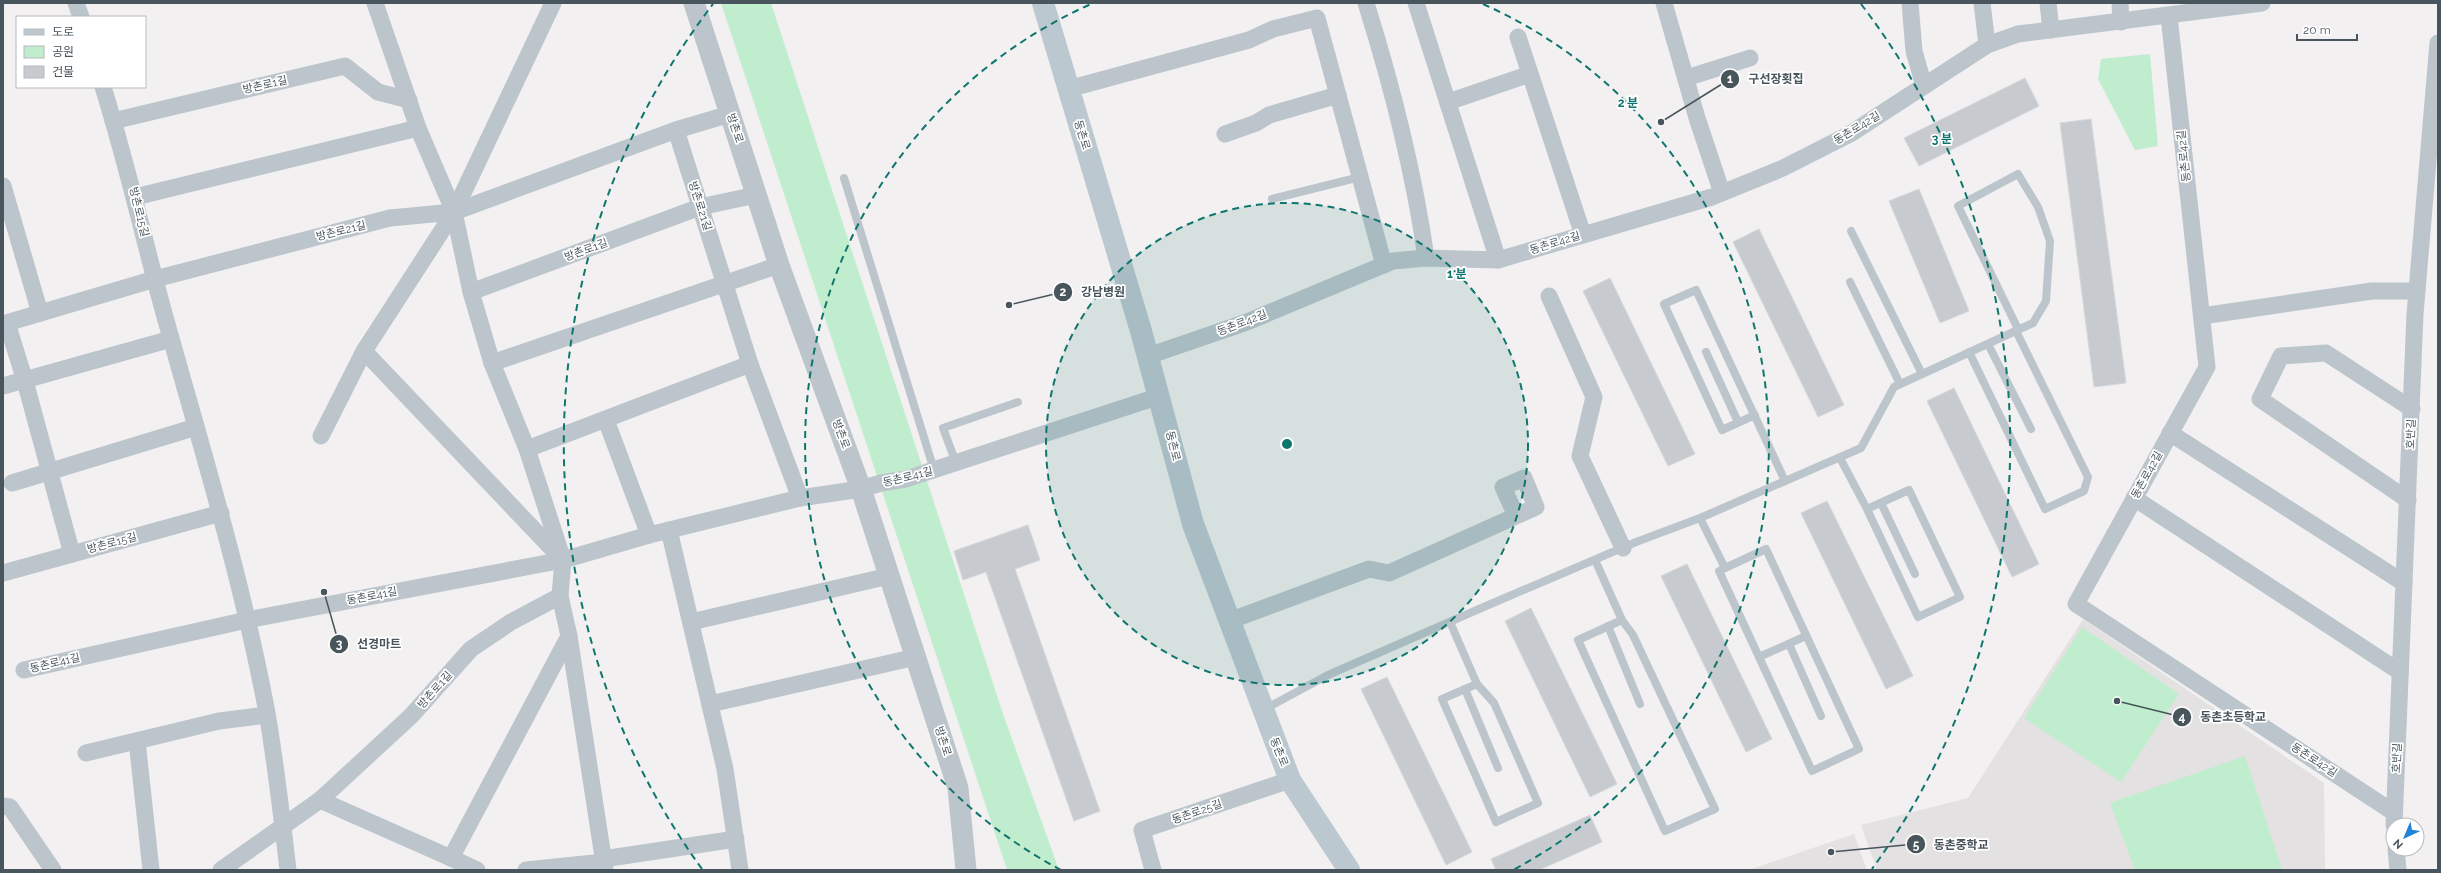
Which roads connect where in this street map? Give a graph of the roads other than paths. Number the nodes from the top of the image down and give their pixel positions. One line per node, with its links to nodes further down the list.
1 (76, 3): 14 (street)
2 (375, 3): 28 (street)
3 (553, 3): 43 (street)
4 (694, 3): 30 (street, 방촌로)
5 (1042, 3): 26 (main road, 동촌로)
6 (1366, 3): 46 (street)
7 (1416, 3): 29 (street)
8 (1664, 3): 23 (street)
9 (1910, 3): 24 (street)
10 (1982, 3): 20 (street)
11 (2048, 3): 17 (street)
12 (2120, 3): 16 (street)
13 (2262, 3): 15 (street)
14 (81, 16)
15 (2169, 16): 16 (street, 동촌로42길); 57 (street, 동촌로42길)
16 (2121, 22): 17 (street, 동촌로42길)
17 (2051, 30): 20 (street, 동촌로42길)
18 (1518, 37): 22 (street)
19 (2438, 44): 53 (street, 호반길)
20 (1987, 45): 24 (street, 동촌로42길)
21 (1750, 58): 23 (street)
22 (1530, 74): 29 (street); 45 (street)
23 (1686, 78): 38 (street)
24 (1924, 86): 38 (street, 동촌로42길)
25 (103, 88): 31 (street, 방촌로15길)
26 (1068, 89): 27 (street); 65 (main road, 동촌로)
27 (1338, 95): 34 (street); 35 (street)
28 (409, 100): 31 (street, 방촌로1길); 32 (street)
29 (1448, 102): 47 (street)
30 (730, 114): 33 (street, 방촌로21길); 39 (street, 방촌로)
31 (113, 121): 40 (street, 방촌로15길)
32 (418, 128): 40 (street); 43 (street)
33 (676, 130): 42 (street, 방촌로21길); 43 (street, 방촌로21길)
34 (1225, 134)
35 (1360, 177): 41 (lane); 49 (street)
36 (844, 178): 85 (lane)
37 (3, 186): 56 (street)
38 (1722, 193): 45 (street, 동촌로42길)
39 (756, 195): 42 (street, 방촌로1길); 48 (street, 방촌로)
40 (135, 197): 50 (street, 방촌로15길)
41 (1272, 199)
42 (700, 207): 52 (street, 방촌로21길); 54 (street, 방촌로1길)
43 (454, 212): 50 (street, 방촌로21길); 54 (street); 62 (street)
44 (1851, 231): 68 (lane)
45 (1583, 235): 47 (street, 동촌로42길)
46 (1426, 258): 47 (street, 동촌로42길); 49 (street, 동촌로42길)
47 (1498, 260)
48 (779, 265): 52 (street); 89 (street, 방촌로)
49 (1384, 265): 65 (street, 동촌로42길)
50 (155, 279): 56 (street, 방촌로21길); 60 (street, 방촌로15길)
51 (1850, 282): 70 (lane)
52 (724, 283): 66 (street); 67 (street, 방촌로21길)
53 (2417, 291): 57 (street); 74 (street, 호반길)
54 (471, 292): 66 (street)
55 (1549, 296): 100 (street)
56 (40, 313): 58 (street, 방촌로21길)
57 (2202, 316): 80 (street, 동촌로42길)
58 (5, 323): 69 (street)
59 (2017, 330): 59 (lane); 61 (lane); 64 (lane)
60 (171, 339): 69 (street); 78 (street, 방촌로15길)
61 (1988, 344): 64 (lane); 79 (lane)
62 (364, 351): 81 (street); 102 (street)
63 (1706, 352): 77 (lane)
64 (1969, 352): 68 (lane)
65 (1148, 356): 72 (main road, 동촌로)
66 (492, 363): 82 (street)
67 (750, 364): 76 (street); 90 (street)
68 (1922, 374): 70 (lane)
69 (25, 381): 71 (street); 86 (street)
70 (1900, 384): 83 (lane)
71 (3, 386)
72 (1160, 396): 84 (street, 동촌로41길); 112 (main road, 동촌로)
73 (1018, 402): 84 (lane)
74 (2412, 409): 92 (street, 호반길); 92 (street)
75 (1755, 415): 77 (lane); 77 (lane); 87 (lane)
76 (606, 420): 82 (street); 99 (street)
77 (1738, 422)
78 (196, 427): 86 (street); 95 (street, 방촌로15길)
79 (2031, 429)
80 (2170, 433): 91 (street, 동촌로42길); 108 (street)
81 (322, 436)
82 (527, 449): 102 (street)
83 (1840, 458): 87 (lane); 94 (lane)
84 (956, 463): 85 (street, 동촌로41길)
85 (934, 470): 89 (street, 동촌로41길)
86 (48, 471): 88 (street); 101 (street)
87 (1785, 481): 97 (lane)
88 (12, 483)
89 (861, 489): 90 (street, 동촌로41길); 107 (street, 방촌로)
90 (800, 498): 98 (street, 동촌로41길)
91 (2134, 498): 122 (street); 136 (street, 동촌로42길)
92 (2408, 500): 108 (street, 호반길)
93 (1881, 502): 94 (lane); 94 (lane); 106 (lane)
94 (1867, 509)
95 (221, 513): 101 (street, 방촌로15길); 110 (street, 방촌로15길)
96 (1516, 516): 112 (street)
97 (1700, 518): 100 (lane); 104 (lane)
98 (669, 530): 99 (street, 동촌로41길); 113 (street)
99 (649, 535): 102 (street, 동촌로41길)
100 (1623, 548): 103 (lane)
101 (72, 554): 105 (street, 방촌로15길)
102 (563, 560): 109 (street); 110 (street, 동촌로41길)
103 (1595, 560): 111 (lane); 114 (lane)
104 (1725, 568): 117 (lane); 120 (lane)
105 (3, 573)
106 (1915, 574)
107 (889, 576): 113 (street); 119 (street, 방촌로)
108 (2404, 583): 122 (street, 호반길)
109 (560, 596): 116 (street); 134 (street, 방촌로1길)
110 (247, 620): 121 (street, 동촌로41길); 128 (street, 방촌로15길)
111 (1622, 620): 115 (lane); 115 (lane)
112 (1229, 621): 127 (main road, 동촌로)
113 (691, 622): 125 (street)
114 (1450, 622): 123 (lane); 127 (lane)
115 (1608, 626): 126 (lane)
116 (570, 636): 141 (street); 142 (street)
117 (1806, 636): 118 (lane); 120 (lane)
118 (1789, 644): 120 (lane); 129 (lane)
119 (916, 657): 125 (street); 150 (street, 방촌로)
120 (1759, 657)
121 (24, 670)
122 (2400, 672): 137 (street, 호반길)
123 (1477, 684): 124 (lane); 124 (lane)
124 (1465, 689): 132 (lane)
125 (710, 704): 139 (street)
126 (1640, 704)
127 (1262, 710): 133 (main road, 동촌로)
128 (267, 715): 130 (street); 138 (street, 방촌로15길)
129 (1821, 716)
130 (137, 741): 131 (street); 144 (street)
131 (86, 753)
132 (1498, 768)
133 (1290, 780): 151 (street, 동촌로25길); 152 (main road, 동촌로)
134 (320, 800): 138 (street, 방촌로1길); 141 (street)
135 (3, 806): 143 (street)
136 (2393, 817)
137 (2394, 817)
138 (283, 827): 145 (street); 146 (street, 방촌로15길)
139 (736, 839): 142 (street); 149 (street)
140 (2397, 857): 153 (street)
141 (451, 858): 147 (street)
142 (604, 864): 148 (street)
143 (53, 870)
144 (150, 870)
145 (221, 870)
146 (288, 870)
147 (477, 870)
148 (526, 870)
149 (740, 870)
150 (966, 870)
151 (1153, 870)
152 (1349, 870)
153 (2398, 870)

